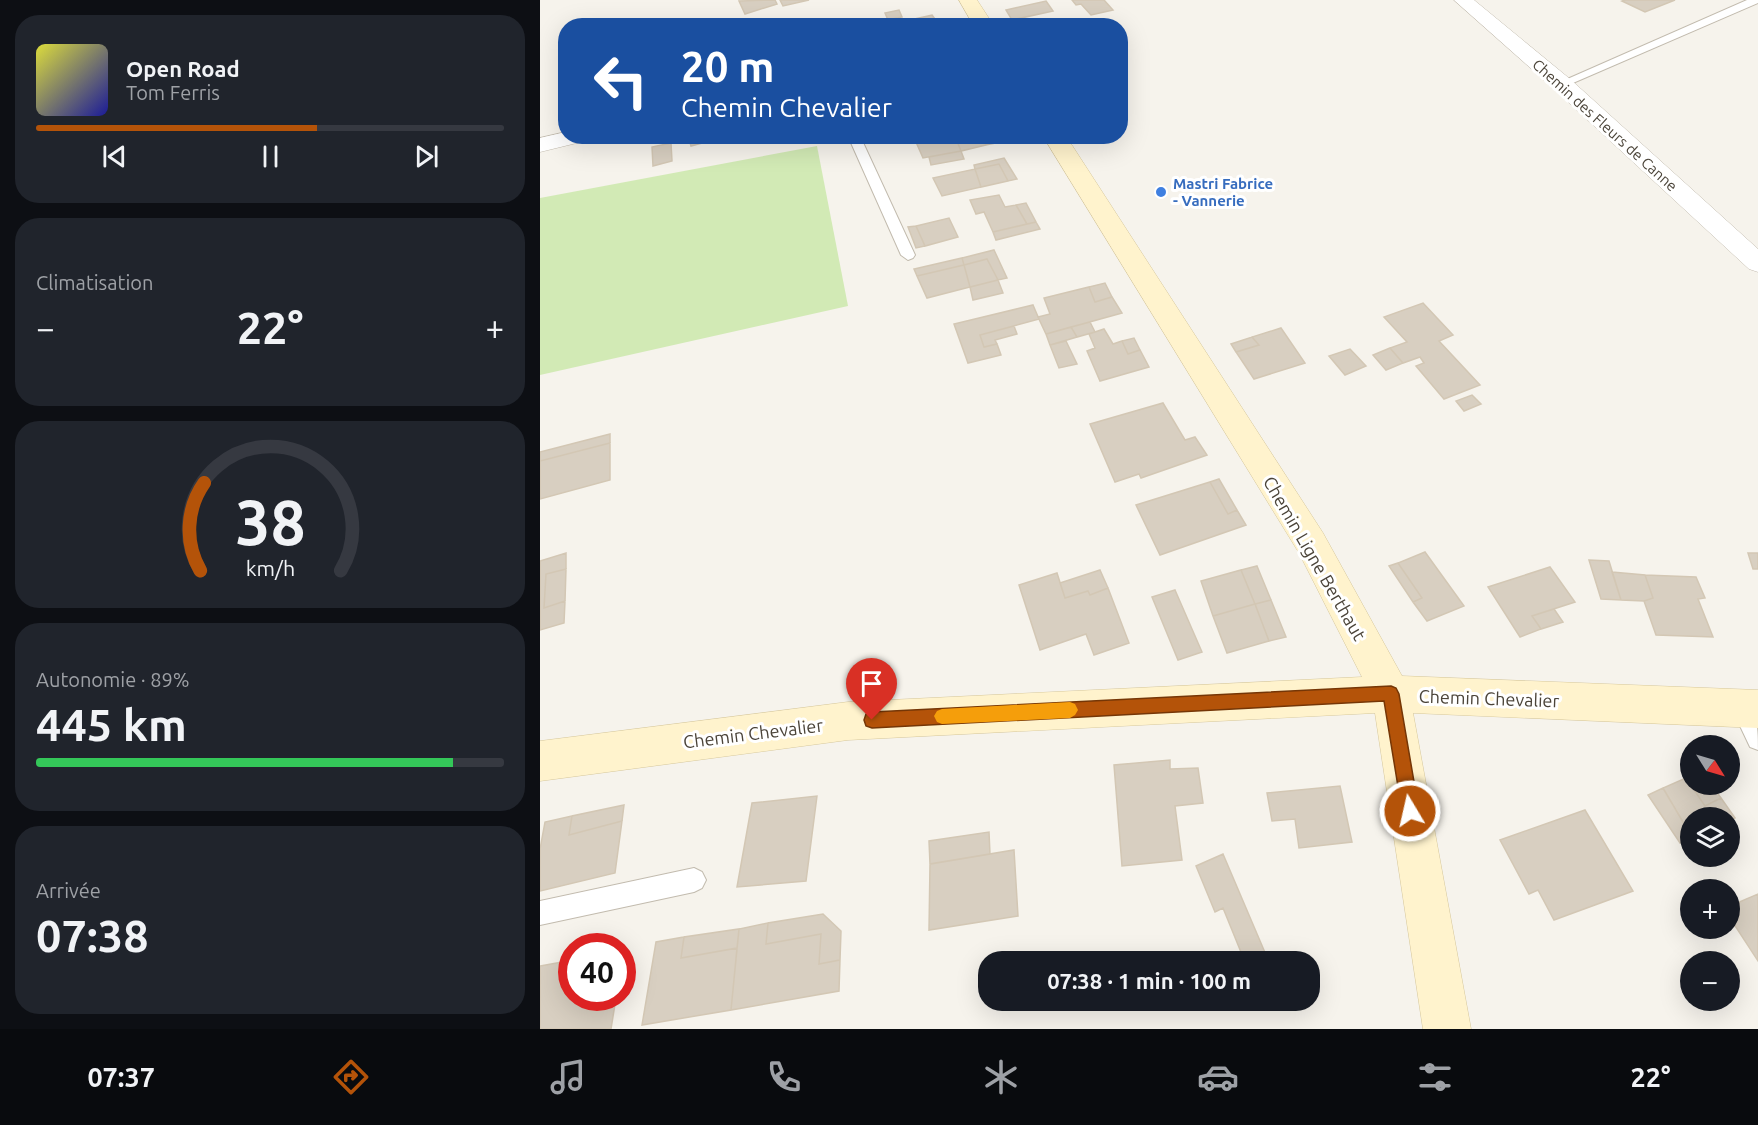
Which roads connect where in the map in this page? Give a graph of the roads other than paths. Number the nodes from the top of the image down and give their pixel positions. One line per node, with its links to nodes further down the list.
1 (968, 0): 4 (street)
2 (1463, 0): 5 (street, Chemin des Fleurs de Canne)
3 (1756, 0): 5 (lane)
4 (979, 18)
5 (1562, 84): 11 (street, Chemin des Fleurs de Canne)
6 (558, 141): 9 (street)
7 (858, 144): 10 (lane)
8 (1059, 144): 12 (street, Chemin Ligne Berthaut)
9 (540, 145)
10 (908, 255)
11 (1751, 258)
12 (1391, 694): 13 (street, Chemin Chevalier); 14 (street, Chemin Chevalier); 17 (street, Chemin Ligne Berthaut)
13 (1753, 719)
14 (540, 761)
15 (694, 879): 16 (lane)
16 (540, 913)
17 (1447, 1029)

